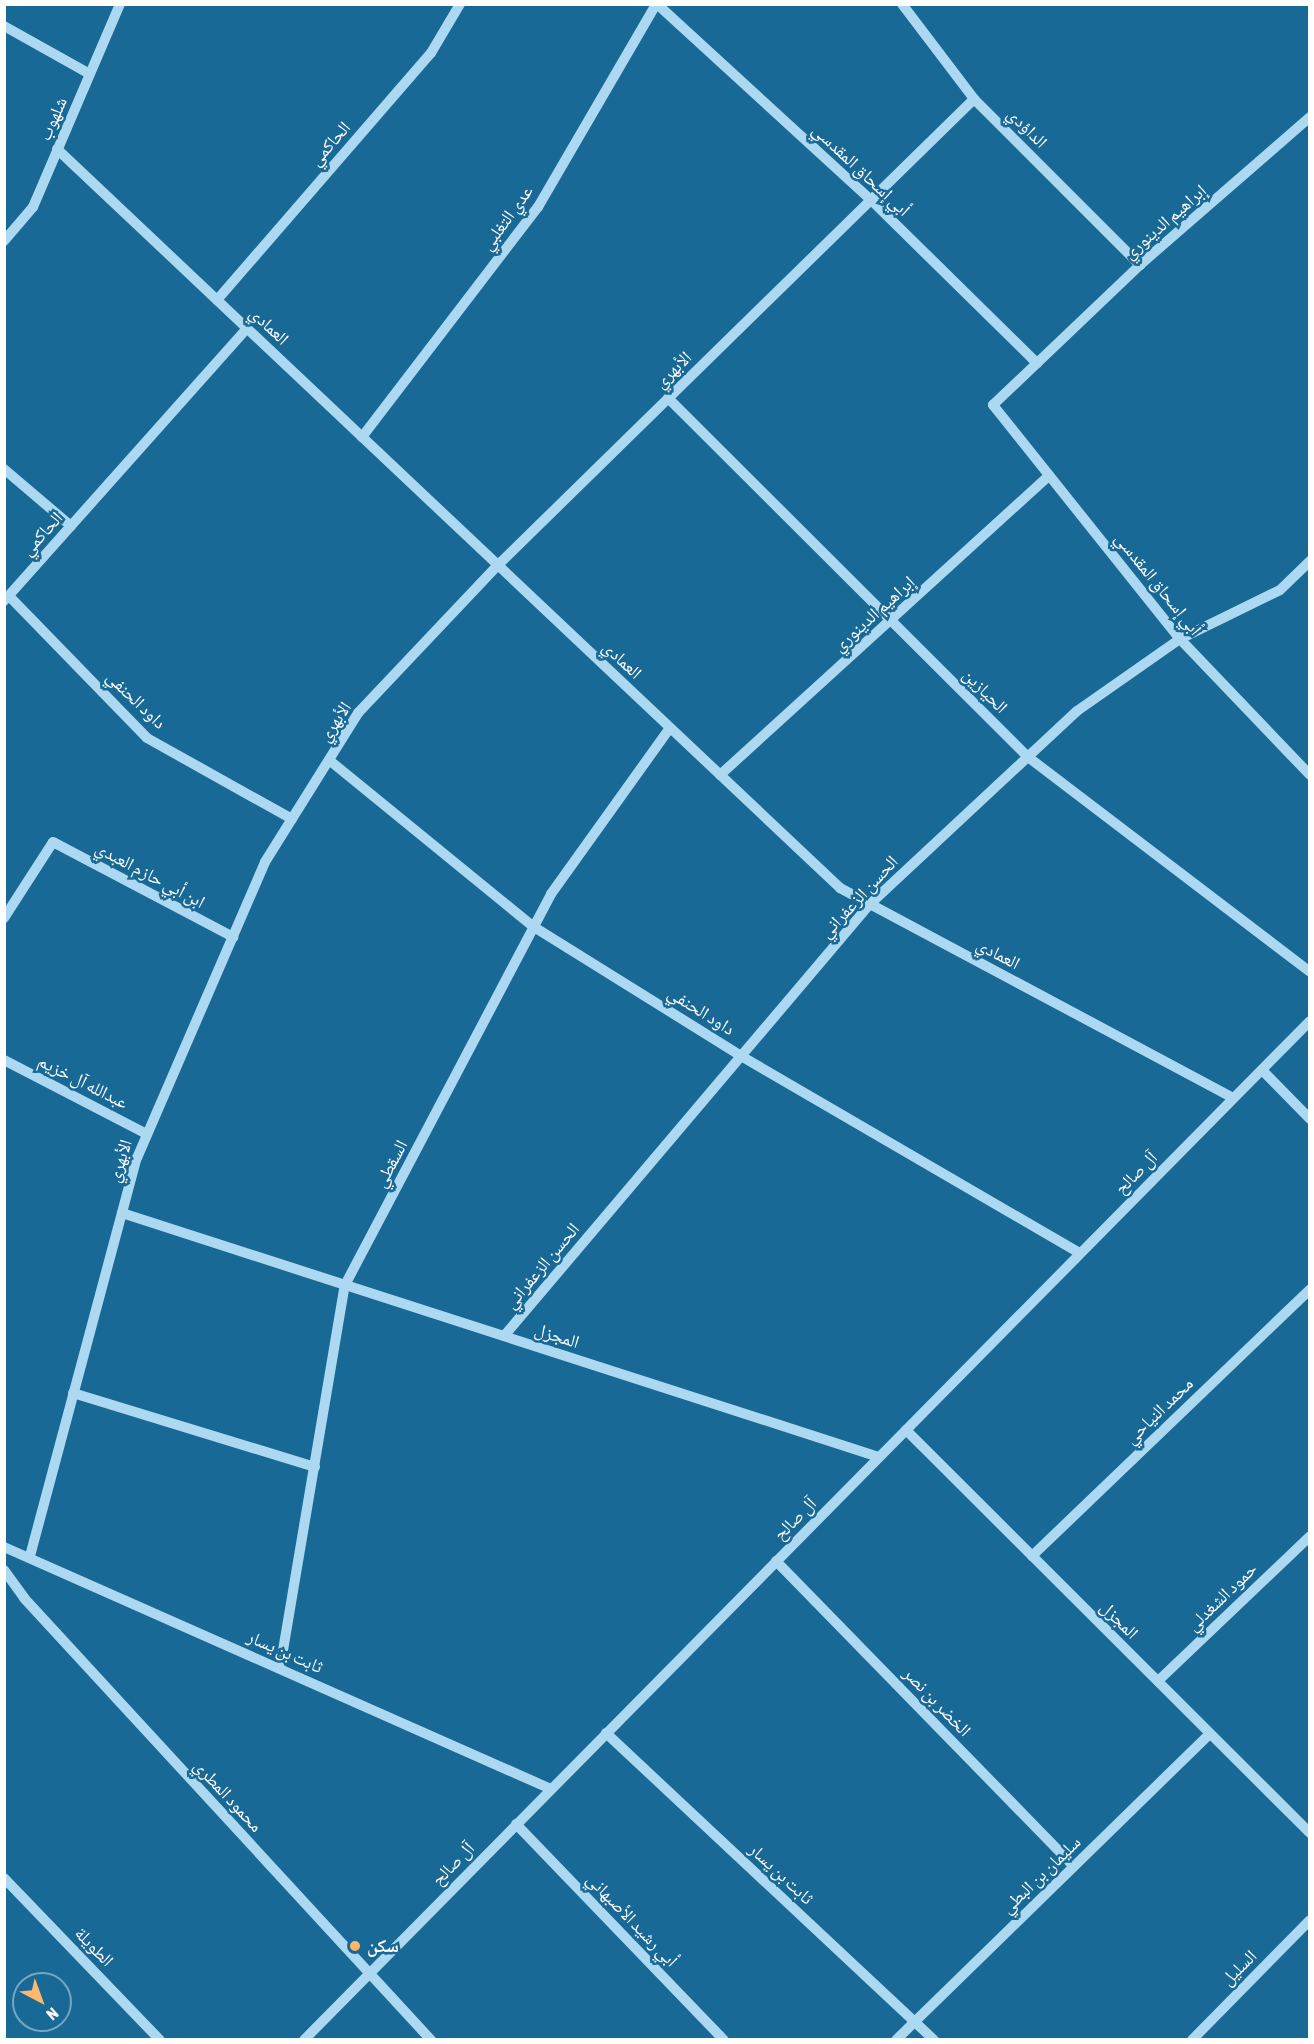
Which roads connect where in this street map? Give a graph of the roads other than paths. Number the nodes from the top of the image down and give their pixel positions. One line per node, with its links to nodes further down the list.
1 (120, 4): 6 (street, شلهوب)
2 (460, 4): 13 (street, الحاكمي)
3 (657, 4): 10 (street, أبي إسحاق المقدسي); 18 (street, عدي التغلبي)
4 (902, 4): 7 (street, الداؤدي)
5 (4, 26): 6 (street)
6 (90, 74): 9 (street, شلهوب)
7 (974, 99): 10 (street, الأبهري); 12 (street, الداؤدي)
8 (1310, 117): 12 (street, إبراهيم الدينوري)
9 (57, 149): 11 (street, شلهوب); 13 (street, العمادي)
10 (871, 200): 15 (street, أبي إسحاق المقدسي); 16 (street, الأبهري)
11 (4, 240)
12 (1140, 265): 15 (street, إبراهيم الدينوري)
13 (217, 300): 14 (street, العمادي)
14 (247, 328): 18 (street, العمادي); 21 (street, الحاكمي)
15 (1037, 363): 17 (street, إبراهيم الدينوري)
16 (668, 398): 23 (street, الأبهري); 25 (street, الحيازين)
17 (993, 405): 20 (street, أبي إسحاق المقدسي)
18 (362, 437): 23 (street, العمادي)
19 (4, 469): 21 (street)
20 (1049, 476): 25 (street, إبراهيم الدينوري); 26 (street, أبي إسحاق المقدسي)
21 (71, 526): 24 (street, الحاكمي)
22 (1310, 561): 26 (street, الحسن الزعفراني)
23 (498, 565): 27 (street, العمادي); 29 (street, الأبهري)
24 (7, 598): 32 (street, داود الحنفي)
25 (891, 620): 28 (street, الحيازين); 30 (street, إبراهيم الدينوري)
26 (1180, 639): 28 (street, الحسن الزعفراني); 31 (street, أبي إسحاق المقدسي)
27 (670, 728): 30 (street, العمادي); 35 (street, السقطي)
28 (1028, 757): 33 (street, الحسن الزعفراني); 37 (street, الحيازين)
29 (329, 760): 32 (street, الأبهري); 35 (street, داود الحنفي)
30 (720, 775): 33 (street, العمادي)
31 (1310, 775)
32 (292, 819): 36 (street, الأبهري)
33 (870, 904): 39 (street, الحسن الزعفراني); 42 (street, العمادي)
34 (4, 918): 36 (street, ابن أبي حازم العبدي)
35 (534, 927): 39 (street, داود الحنفي); 47 (street, السقطي)
36 (232, 937): 44 (street, الأبهري)
37 (1310, 972)
38 (1310, 1021): 41 (street, آل صالح)
39 (741, 1056): 46 (street, داود الحنفي); 49 (street, الحسن الزعفراني)
40 (4, 1060): 44 (street, عبدالله آل خزيم)
41 (1262, 1070): 42 (street, آل صالح); 43 (street)
42 (1234, 1098): 46 (street, آل صالح)
43 (1310, 1119)
44 (147, 1134): 45 (street, الأبهري)
45 (122, 1213): 47 (street, المجزل); 50 (street, الأبهري)
46 (1080, 1253): 51 (street, آل صالح)
47 (345, 1285): 49 (street, المجزل); 53 (street, السقطي)
48 (1310, 1289): 56 (street, محمد النياحي)
49 (504, 1336): 52 (street, المجزل)
50 (73, 1393): 53 (street); 57 (street, الأبهري)
51 (906, 1430): 52 (street, آل صالح); 56 (street, المجزل)
52 (879, 1457): 58 (street, آل صالح)
53 (315, 1467): 60 (street, السقطي)
54 (1310, 1536): 61 (street, حمود الشغدلي)
55 (4, 1547): 57 (street, ثابت بن يسار)
56 (1032, 1556): 61 (street, المجزل)
57 (30, 1557): 60 (street, ثابت بن يسار)
58 (776, 1561): 62 (street, آل صالح); 67 (street, الخضر بن نصر)
59 (4, 1570): 70 (street, محمود المطري)
60 (280, 1668): 64 (street, ثابت بن يسار)
61 (1158, 1681): 63 (street, المجزل)
62 (606, 1733): 64 (street, آل صالح); 71 (street, ثابت بن يسار)
63 (1210, 1734): 66 (street, المجزل); 67 (street, سليمان بن البطي)
64 (551, 1789): 65 (street, آل صالح)
65 (516, 1824): 70 (street, آل صالح); 75 (street, أبي رشيد الأصبهاني)
66 (1310, 1833)
67 (1074, 1866): 71 (street, سليمان بن البطي)
68 (4, 1878): 72 (street, الطويلة)
69 (1310, 1920): 78 (street, السليل)
70 (369, 1974): 73 (street, آل صالح); 74 (street, محمود المطري)
71 (914, 2021): 76 (street, سليمان بن البطي); 77 (street, ثابت بن يسار)
72 (160, 2040)
73 (304, 2040)
74 (431, 2040)
75 (724, 2040)
76 (896, 2040)
77 (934, 2040)
78 (1192, 2040)

